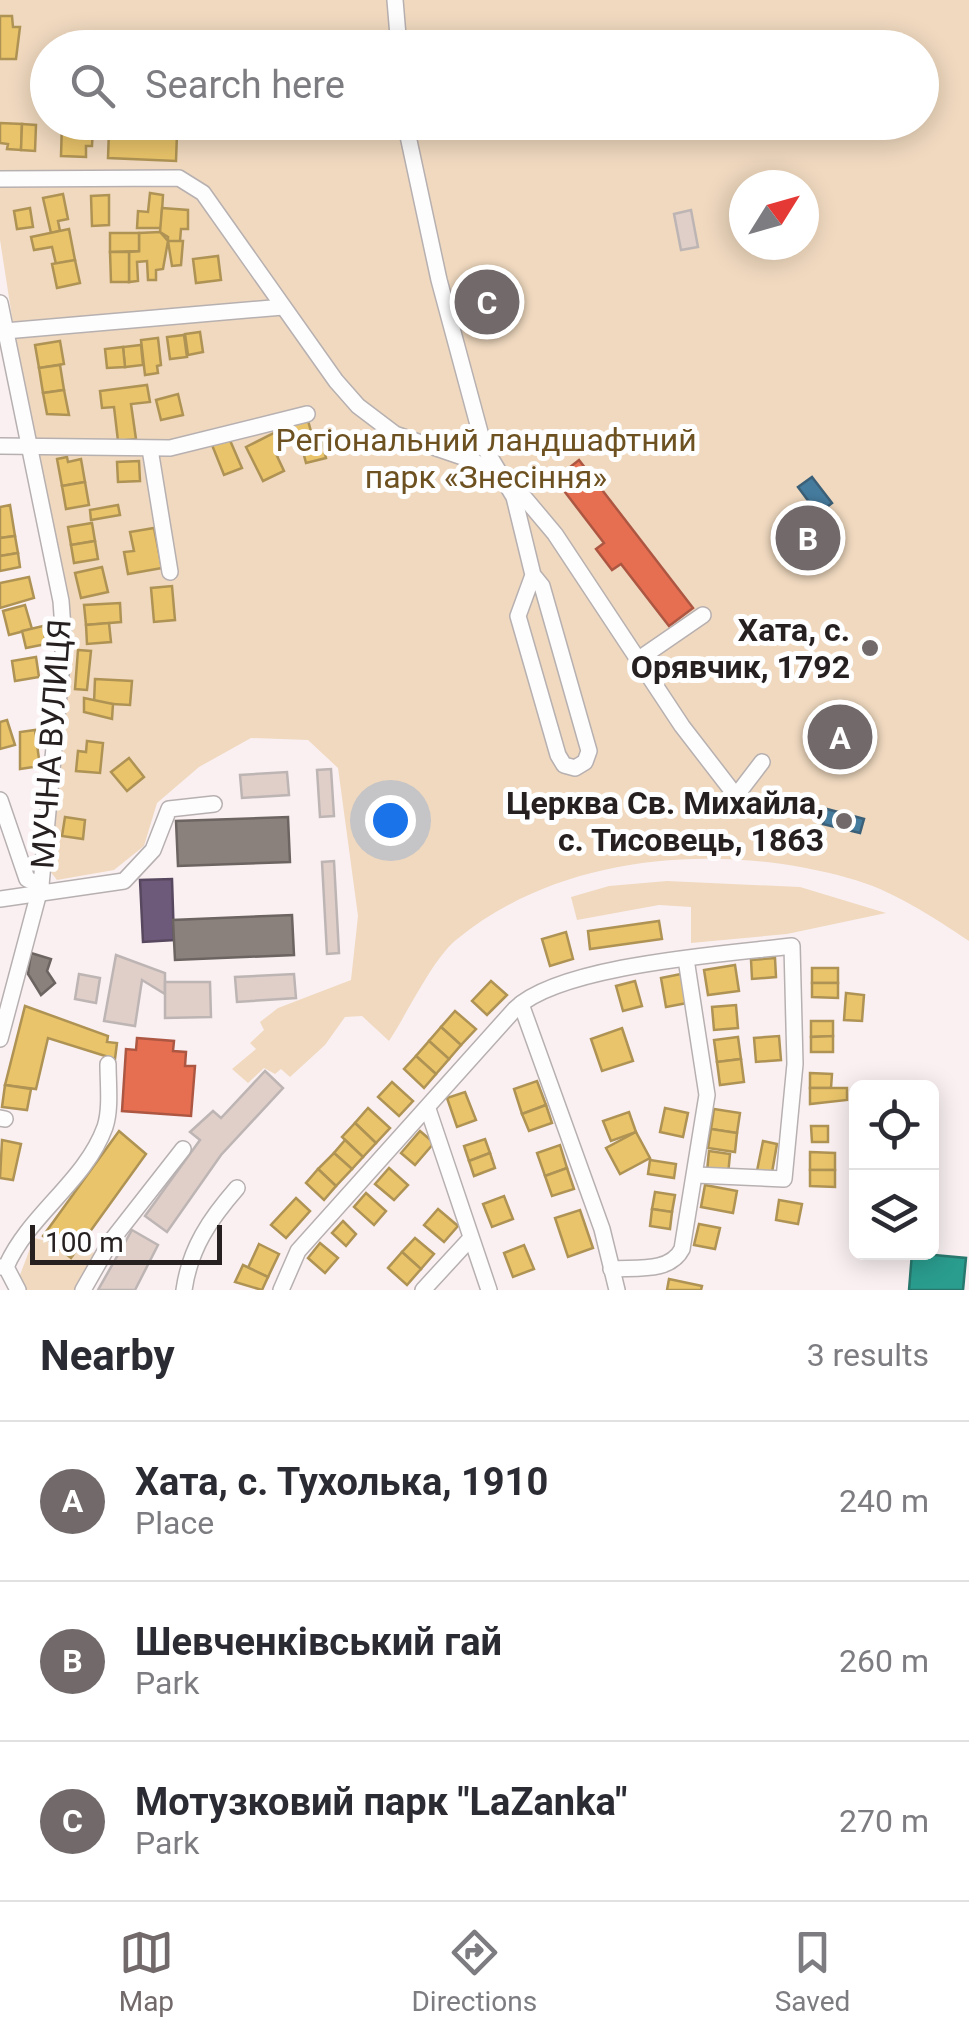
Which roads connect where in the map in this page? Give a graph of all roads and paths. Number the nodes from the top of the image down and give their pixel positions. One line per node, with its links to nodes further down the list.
1 (394, 0): 2 (street)
2 (396, 30)
3 (408, 140): 12 (street)
4 (0, 179): 6 (street)
5 (0, 302): 7 (street, МУЧНА ВУЛИЦЯ)
6 (284, 308): 7 (street); 12 (street)
7 (5, 331): 10 (street, МУЧНА ВУЛИЦЯ)
8 (307, 414): 11 (street)
9 (0, 446): 10 (street)
10 (27, 447): 11 (street); 20 (street, МУЧНА ВУЛИЦЯ)
11 (150, 449): 13 (street)
12 (498, 474): 14 (street); 16 (street)
13 (170, 572)
14 (533, 575): 14 (street)
15 (703, 615): 16 (street)
16 (639, 659): 17 (street)
17 (762, 762)
18 (0, 800): 20 (street)
19 (214, 804): 20 (street)
20 (41, 888): 21 (street, МУЧНА ВУЛИЦЯ); 24 (street, МУЧНА ВУЛИЦЯ)
21 (0, 899)
22 (686, 959): 23 (street); 28 (street); 28 (street)
23 (521, 1004): 26 (street); 32 (street)
24 (0, 1039)
25 (108, 1064): 31 (street)
26 (428, 1110): 30 (street); 36 (street)
27 (183, 1149): 34 (street)
28 (696, 1175): 32 (street)
29 (237, 1188): 35 (street)
30 (470, 1239): 37 (street); 38 (street)
31 (3, 1267): 33 (street)
32 (611, 1269): 39 (street)
33 (18, 1290)
34 (83, 1290)
35 (184, 1290)
36 (281, 1290)
37 (423, 1290)
38 (488, 1290)
39 (617, 1290)

